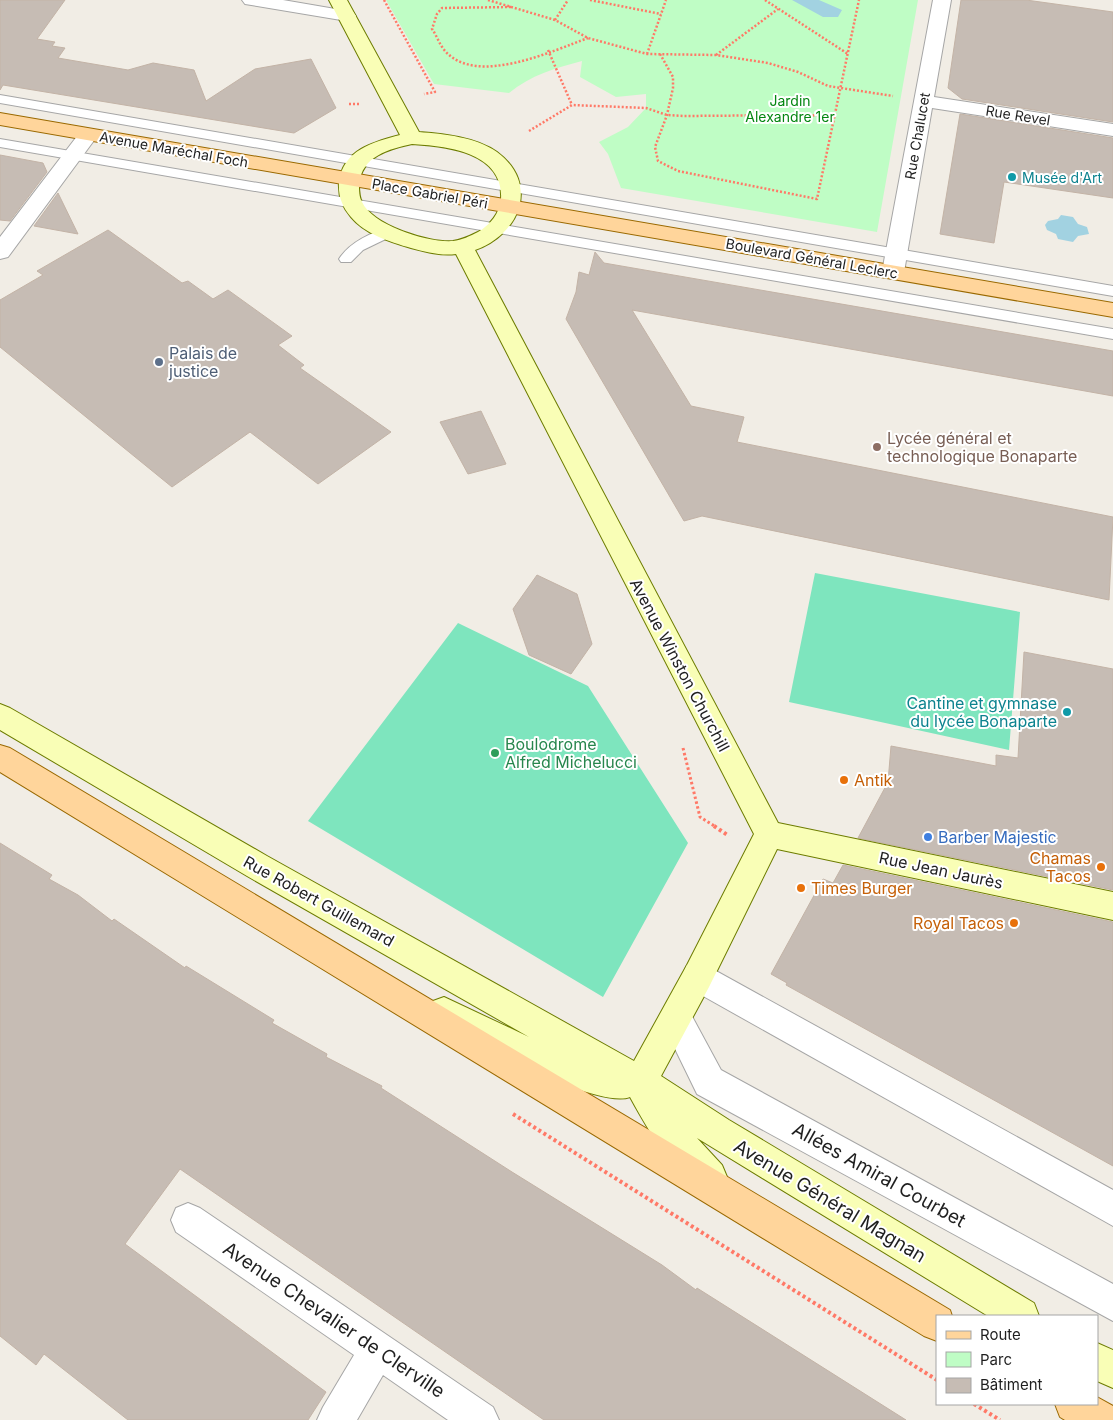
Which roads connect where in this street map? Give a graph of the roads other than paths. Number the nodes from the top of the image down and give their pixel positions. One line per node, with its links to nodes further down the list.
1 (251, 0): 3 (street)
2 (942, 0): 5 (street, Rue Chalucet)
3 (342, 8): 9 (street)
4 (0, 99): 12 (lane)
5 (924, 101): 7 (street, Rue Revel); 21 (street, Rue Chalucet)
6 (0, 119): 8 (main road, Avenue Maréchal Foch)
7 (1113, 130)
8 (88, 135): 11 (street); 13 (main road, Avenue Maréchal Foch)
9 (412, 138): 12 (street, Place Gabriel Péri); 14 (street, Place Gabriel Péri)
10 (0, 143): 11 (lane)
11 (72, 156): 15 (lane); 19 (street)
12 (357, 159): 13 (street, Place Gabriel Péri); 14 (lane)
13 (349, 179): 14 (main road, Place Gabriel Péri); 15 (street, Place Gabriel Péri)
14 (511, 196): 16 (street, Place Gabriel Péri); 21 (main road, Boulevard Général Leclerc)
15 (352, 204): 16 (lane); 17 (street, Place Gabriel Péri)
16 (498, 227): 18 (street, Place Gabriel Péri); 24 (lane)
17 (389, 232): 18 (street, Place Gabriel Péri); 20 (lane)
18 (463, 247): 27 (street, Avenue Winston Churchill)
19 (1, 250)
20 (346, 259)
21 (894, 263): 22 (lane); 23 (main road, Boulevard Général Leclerc)
22 (1113, 290)
23 (1113, 310)
24 (1113, 334)
25 (0, 716): 32 (street, Rue Robert Guillemard)
26 (0, 757): 29 (main road)
27 (769, 834): 28 (street, Rue Jean Jaurès); 30 (street)
28 (1113, 906)
29 (359, 973): 32 (street); 33 (main road)
30 (698, 976): 31 (street); 34 (street)
31 (676, 1018): 32 (street); 36 (street, Allées Amiral Courbet)
32 (640, 1082): 33 (street); 37 (street, Avenue Général Magnan)
33 (742, 1208): 38 (main road)
34 (1113, 1209)
35 (188, 1220): 39 (street, Avenue Chevalier de Clerville)
36 (1113, 1302)
37 (1019, 1315)
38 (936, 1322)
39 (378, 1350): 43 (street); 44 (street, Avenue Chevalier de Clerville)
40 (1098, 1361): 41 (street)
41 (1113, 1370)
42 (1075, 1405): 45 (main road)
43 (336, 1420)
44 (480, 1420)
45 (1101, 1420)

